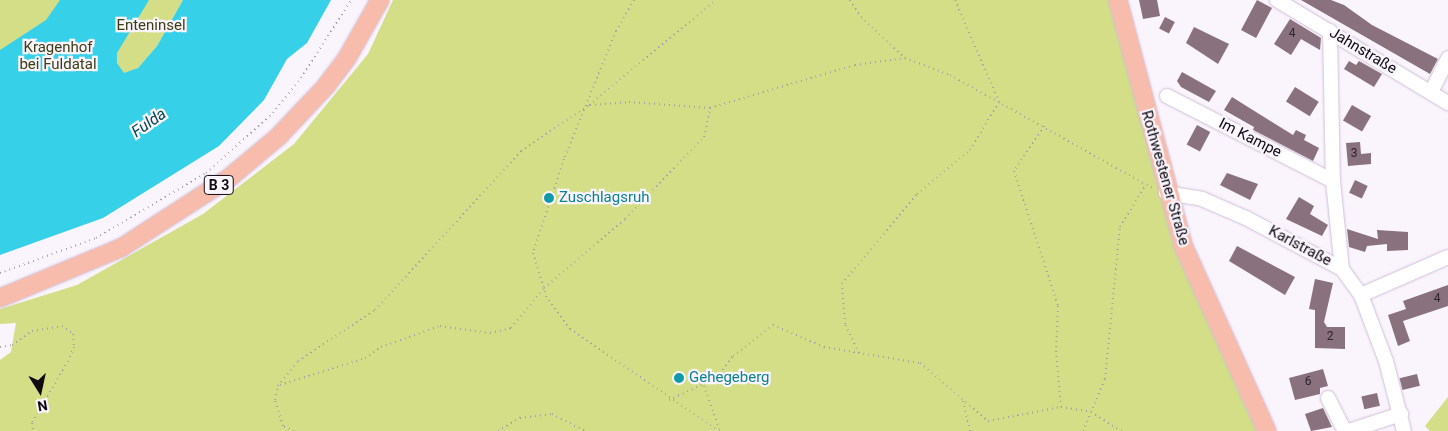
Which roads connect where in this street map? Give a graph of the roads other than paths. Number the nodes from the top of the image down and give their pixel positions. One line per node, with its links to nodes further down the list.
1 (380, 0): 14 (main road, B 3)
2 (1118, 0): 10 (main road, Rothwestener Straße)
3 (1277, 0): 4 (street, Jahnstraße)
4 (1330, 31): 6 (street, Jahnstraße); 9 (street)
5 (1448, 58): 6 (street)
6 (1431, 92): 8 (street, Jahnstraße)
7 (1167, 96): 9 (street, Im Kampe)
8 (1448, 102)
9 (1333, 181): 12 (street)
10 (1166, 193): 12 (street, Karlstraße); 17 (main road, Rothwestener Straße)
11 (1448, 257): 13 (street)
12 (1342, 269): 13 (street, Karlstraße)
13 (1361, 295): 16 (street, Karlstraße)
14 (0, 298)
15 (1328, 398): 18 (street)
16 (1401, 414): 19 (street); 20 (street, Karlstraße)
17 (1267, 431)
18 (1345, 431)
19 (1349, 431)
20 (1404, 431)

